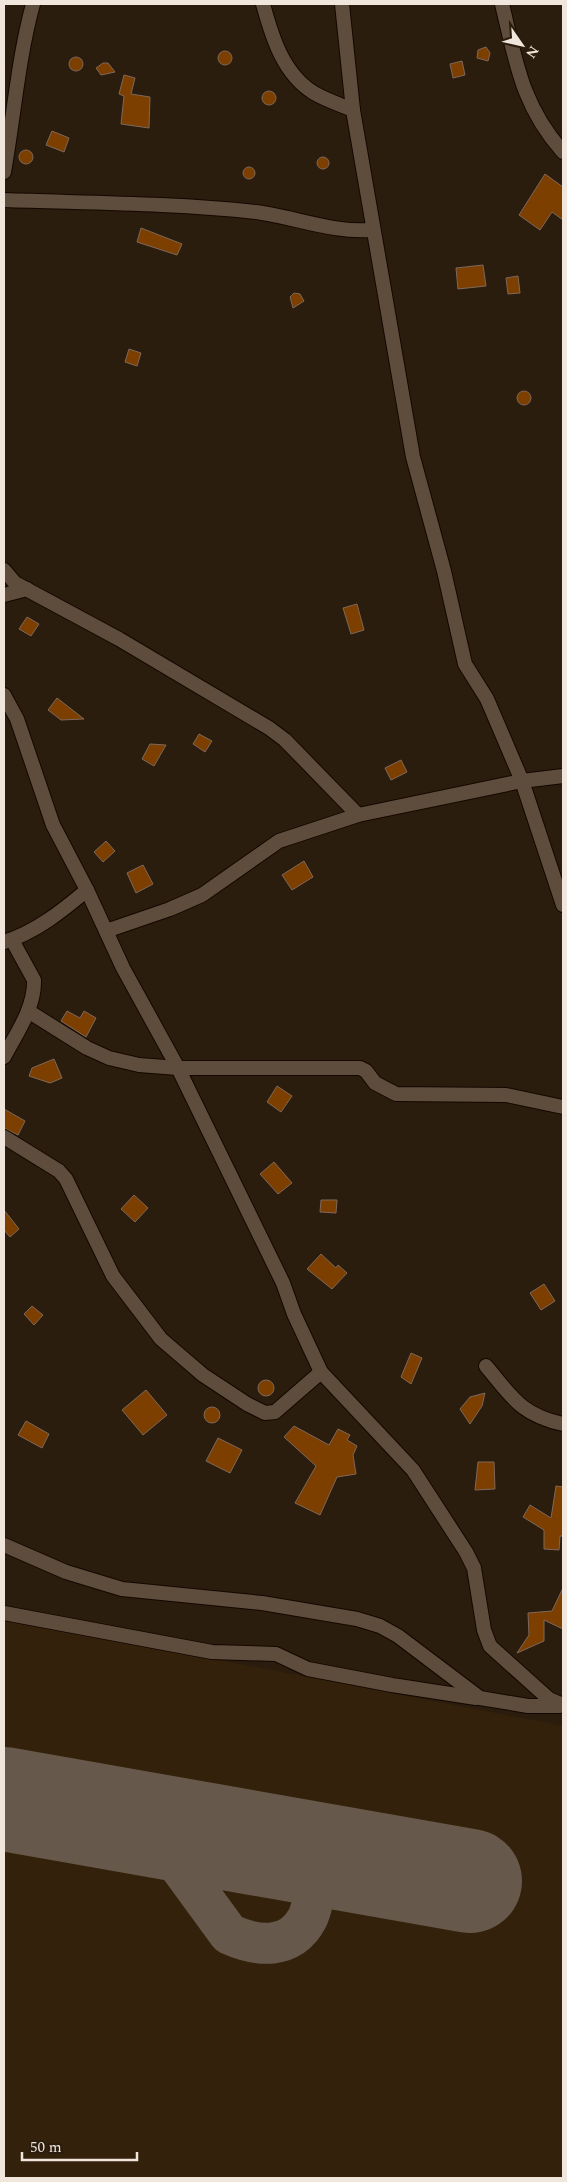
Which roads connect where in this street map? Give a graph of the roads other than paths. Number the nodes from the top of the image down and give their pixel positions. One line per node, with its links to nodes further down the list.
1 (32, 4): 7 (street)
2 (263, 4): 5 (street)
3 (342, 4): 5 (street)
4 (502, 4): 6 (street)
5 (353, 110): 9 (street)
6 (563, 152)
7 (4, 172)
8 (4, 200): 9 (street)
9 (372, 230): 15 (street)
10 (4, 570): 11 (street)
11 (28, 589): 12 (street); 16 (street)
12 (4, 595)
13 (4, 695): 17 (street)
14 (563, 776): 15 (street)
15 (522, 781): 16 (street); 18 (street)
16 (358, 815): 19 (street)
17 (88, 890): 19 (street); 20 (street)
18 (563, 905)
19 (106, 931): 23 (street)
20 (8, 941): 21 (street)
21 (28, 1011): 22 (street); 23 (street)
22 (4, 1057)
23 (178, 1068): 24 (street); 27 (street)
24 (563, 1107)
25 (4, 1137): 27 (street)
26 (486, 1366): 28 (street)
27 (320, 1372): 32 (street)
28 (563, 1424)
29 (4, 1545): 31 (street)
30 (4, 1613): 31 (street)
31 (480, 1698): 32 (street)
32 (563, 1705)

